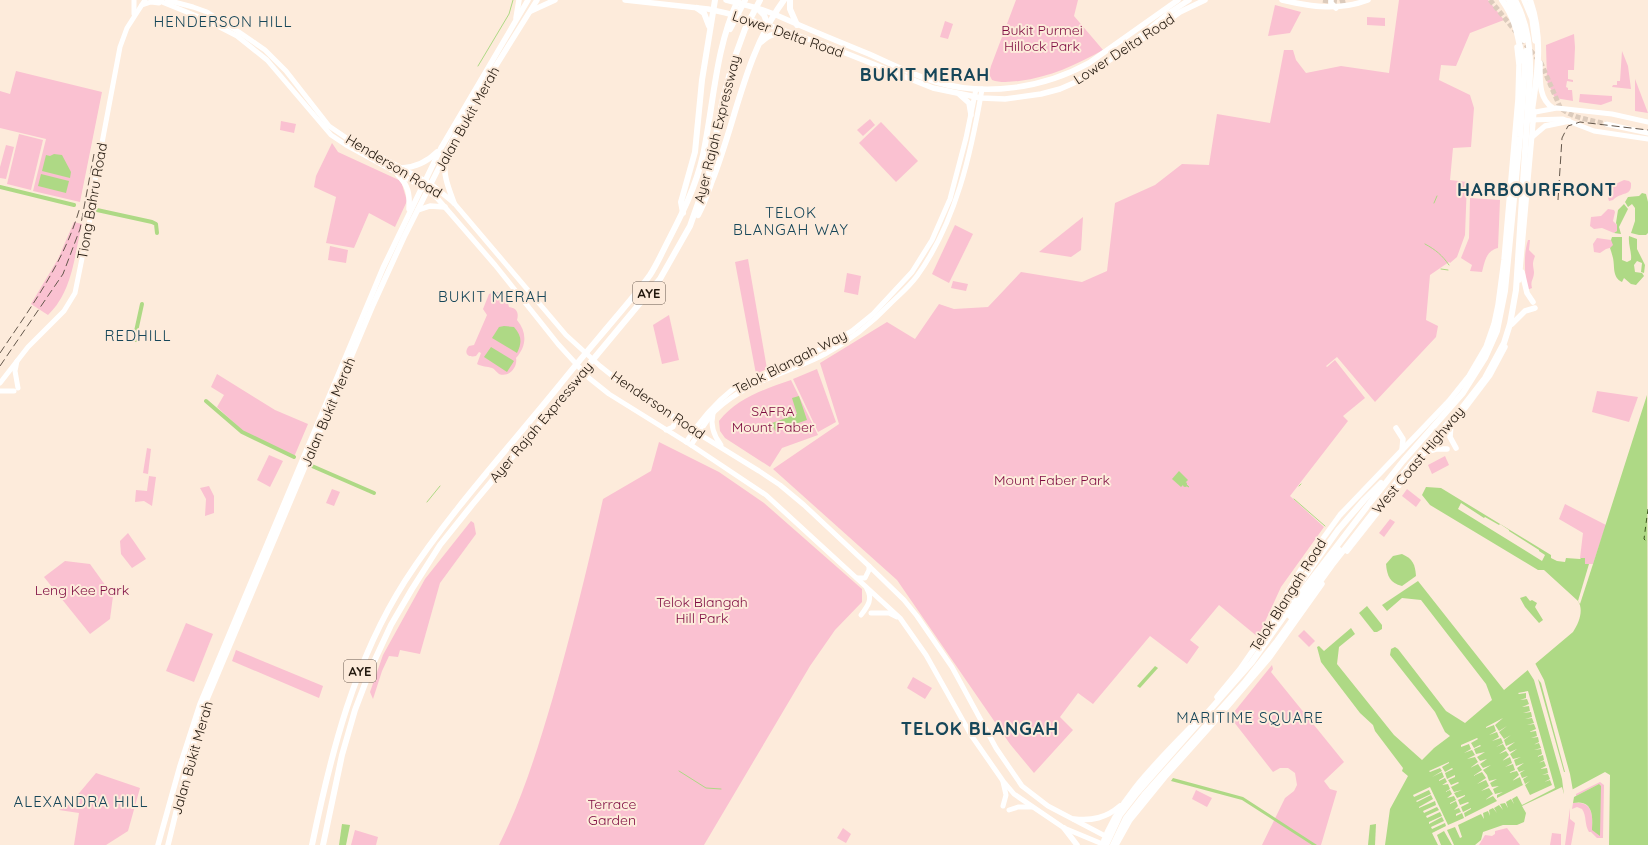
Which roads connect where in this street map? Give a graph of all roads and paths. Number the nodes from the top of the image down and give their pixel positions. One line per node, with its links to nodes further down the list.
1 (134, 0): 35 (main road)
2 (145, 0): 27 (main road, Tiong Bahru Road)
3 (156, 0): 29 (main road, Henderson Road)
4 (167, 0): 69 (main road, Henderson Road)
5 (519, 0): 36 (main road)
6 (528, 0): 36 (main road, Jalan Bukit Merah)
7 (537, 0): 33 (main road, Jalan Bukit Merah)
8 (555, 0): 33 (main road)
9 (626, 0): 28 (main road, Lower Delta Road)
10 (715, 0): 31 (highway)
11 (743, 0): 43 (highway, Ayer Rajah Expressway); 43 (highway, Ayer Rajah Expressway / AYE)
12 (760, 0): 80 (highway, Ayer Rajah Expressway / AYE)
13 (784, 0): 34 (highway)
14 (790, 0): 39 (highway)
15 (1178, 0): 48 (main road, Lower Delta Road)
16 (1189, 0): 46 (main road)
17 (1205, 0): 46 (main road, Lower Delta Road)
18 (1282, 0): 30 (main road)
19 (1331, 0): 30 (main road)
20 (1368, 0): 30 (main road)
21 (1501, 0): 47 (highway); 53 (main road, Telok Blangah Road)
22 (1509, 0): 47 (highway, West Coast Highway)
23 (1516, 0): 66 (highway, West Coast Highway)
24 (1524, 0): 44 (main road, Telok Blangah Road)
25 (1530, 0): 66 (highway)
26 (728, 1): 32 (main road, Lower Delta Road)
27 (142, 6): 29 (main road); 35 (main road, Tiong Bahru Road)
28 (696, 7): 31 (main road, Lower Delta Road); 40 (highway)
29 (178, 8): 70 (main road, Henderson Road)
30 (1336, 8)
31 (712, 10): 38 (main road, Lower Delta Road); 40 (highway)
32 (759, 10): 34 (main road, Lower Delta Road); 38 (highway)
33 (529, 12): 68 (main road, Jalan Bukit Merah)
34 (774, 14): 37 (main road, Lower Delta Road); 38 (highway)
35 (134, 17): 86 (main road, Tiong Bahru Road)
36 (515, 20): 67 (main road, Jalan Bukit Merah)
37 (788, 21): 39 (main road, Lower Delta Road); 41 (main road)
38 (768, 25): 41 (main road, Lower Delta Road); 45 (highway)
39 (797, 25): 49 (main road, Lower Delta Road)
40 (710, 28): 79 (highway)
41 (785, 31): 42 (main road, Lower Delta Road)
42 (791, 34): 45 (highway); 51 (main road, Lower Delta Road)
43 (724, 37): 79 (highway, Ayer Rajah Expressway / AYE)
44 (1536, 42): 54 (main road); 55 (main road, Telok Blangah Road)
45 (757, 46): 80 (highway)
46 (1127, 48): 50 (main road, Lower Delta Road)
47 (1525, 67): 103 (highway, West Coast Highway)
48 (1056, 78): 49 (main road, Lower Delta Road); 50 (main road)
49 (979, 89): 52 (main road, Telok Blangah Way)
50 (1060, 89): 52 (main road, Lower Delta Road)
51 (960, 95): 52 (main road, Lower Delta Road); 56 (main road)
52 (977, 98): 56 (main road, Telok Blangah Way); 89 (main road, Telok Blangah Way)
53 (1518, 99): 57 (main road); 62 (main road, Telok Blangah Road)
54 (1553, 108): 55 (main road); 60 (main road)
55 (1534, 112): 57 (main road); 58 (main road, Telok Blangah Road)
56 (972, 114): 94 (main road, Telok Blangah Way)
57 (1525, 116): 58 (main road); 62 (main road)
58 (1534, 120): 59 (main road); 64 (main road, Telok Blangah Road)
59 (1569, 121): 64 (main road); 65 (main road)
60 (1648, 122)
61 (1606, 124): 63 (main road)
62 (1516, 130): 81 (main road, Telok Blangah Road)
63 (1648, 133)
64 (1532, 137): 82 (main road, Telok Blangah Road)
65 (1648, 139)
66 (1525, 143): 104 (highway, West Coast Highway)
67 (441, 148): 69 (main road); 71 (main road, Jalan Bukit Merah)
68 (445, 156): 72 (main road, Jalan Bukit Merah); 75 (main road)
69 (402, 168): 71 (main road, Henderson Road)
70 (398, 174): 73 (main road, Henderson Road); 78 (main road)
71 (425, 181): 72 (main road, Henderson Road); 73 (main road, Jalan Bukit Merah)
72 (431, 184): 74 (main road, Jalan Bukit Merah); 75 (main road, Henderson Road)
73 (422, 187): 74 (main road, Henderson Road); 78 (main road, Jalan Bukit Merah)
74 (428, 191): 76 (main road, Henderson Road); 77 (main road, Jalan Bukit Merah)
75 (454, 203): 90 (main road, Henderson Road)
76 (445, 207): 77 (main road); 93 (main road, Henderson Road)
77 (417, 212): 121 (main road, Jalan Bukit Merah)
78 (409, 213): 123 (main road, Jalan Bukit Merah)
79 (683, 213): 124 (highway, Ayer Rajah Expressway / AYE)
80 (690, 226): 125 (highway, Ayer Rajah Expressway / AYE)
81 (1504, 260): 82 (main road); 102 (main road, Telok Blangah Road)
82 (1521, 265): 83 (main road); 85 (main road, Telok Blangah Road)
83 (1533, 302)
84 (1534, 308): 85 (main road)
85 (1512, 324): 91 (main road, Telok Blangah Road)
86 (17, 360): 87 (main road, Tiong Bahru Road); 88 (main road)
87 (0, 383)
88 (0, 392)
89 (714, 412): 95 (main road, Telok Blangah Way); 99 (main road)
90 (673, 416): 93 (main road); 94 (main road, Henderson Road)
91 (1451, 424): 98 (main road); 101 (main road, Telok Blangah Road)
92 (1396, 428): 102 (main road)
93 (666, 430): 96 (main road, Henderson Road)
94 (694, 430): 95 (main road, Henderson Road); 96 (main road, Telok Blangah Way)
95 (699, 434): 97 (main road, Telok Blangah Way); 99 (main road, Henderson Road)
96 (686, 442): 97 (main road, Henderson Road)
97 (691, 445): 106 (main road, Henderson Road)
98 (1456, 448)
99 (725, 449): 105 (main road, Henderson Road)
100 (1447, 449): 101 (main road)
101 (1426, 452): 112 (main road, Telok Blangah Road)
102 (1400, 454): 111 (main road, Telok Blangah Road)
103 (1404, 461): 111 (highway); 127 (highway, West Coast Highway)
104 (1411, 464): 112 (highway); 122 (highway, West Coast Highway)
105 (869, 566): 106 (main road); 118 (main road, Henderson Road)
106 (857, 578): 107 (main road, Henderson Road)
107 (866, 587): 109 (main road); 110 (main road, Henderson Road)
108 (871, 613): 110 (main road)
109 (862, 615)
110 (900, 618): 113 (main road, Henderson Road)
111 (1267, 630): 114 (main road, Telok Blangah Road)
112 (1216, 720): 122 (main road, Telok Blangah Road)
113 (1003, 782): 115 (main road); 116 (main road, Henderson Road)
114 (1123, 804): 118 (main road); 120 (main road, Telok Blangah Road)
115 (1003, 806)
116 (1033, 807): 117 (main road); 119 (main road, Henderson Road)
117 (1009, 810)
118 (1074, 819): 120 (main road, Henderson Road)
119 (1064, 828): 126 (main road); 127 (main road, Henderson Road)
120 (1106, 836): 122 (main road, Henderson Road); 127 (main road, Telok Blangah Road)
121 (168, 844): 123 (main road)
122 (1115, 844)
123 (159, 845)
124 (312, 845)
125 (323, 845)
126 (1077, 845)
127 (1104, 845)

